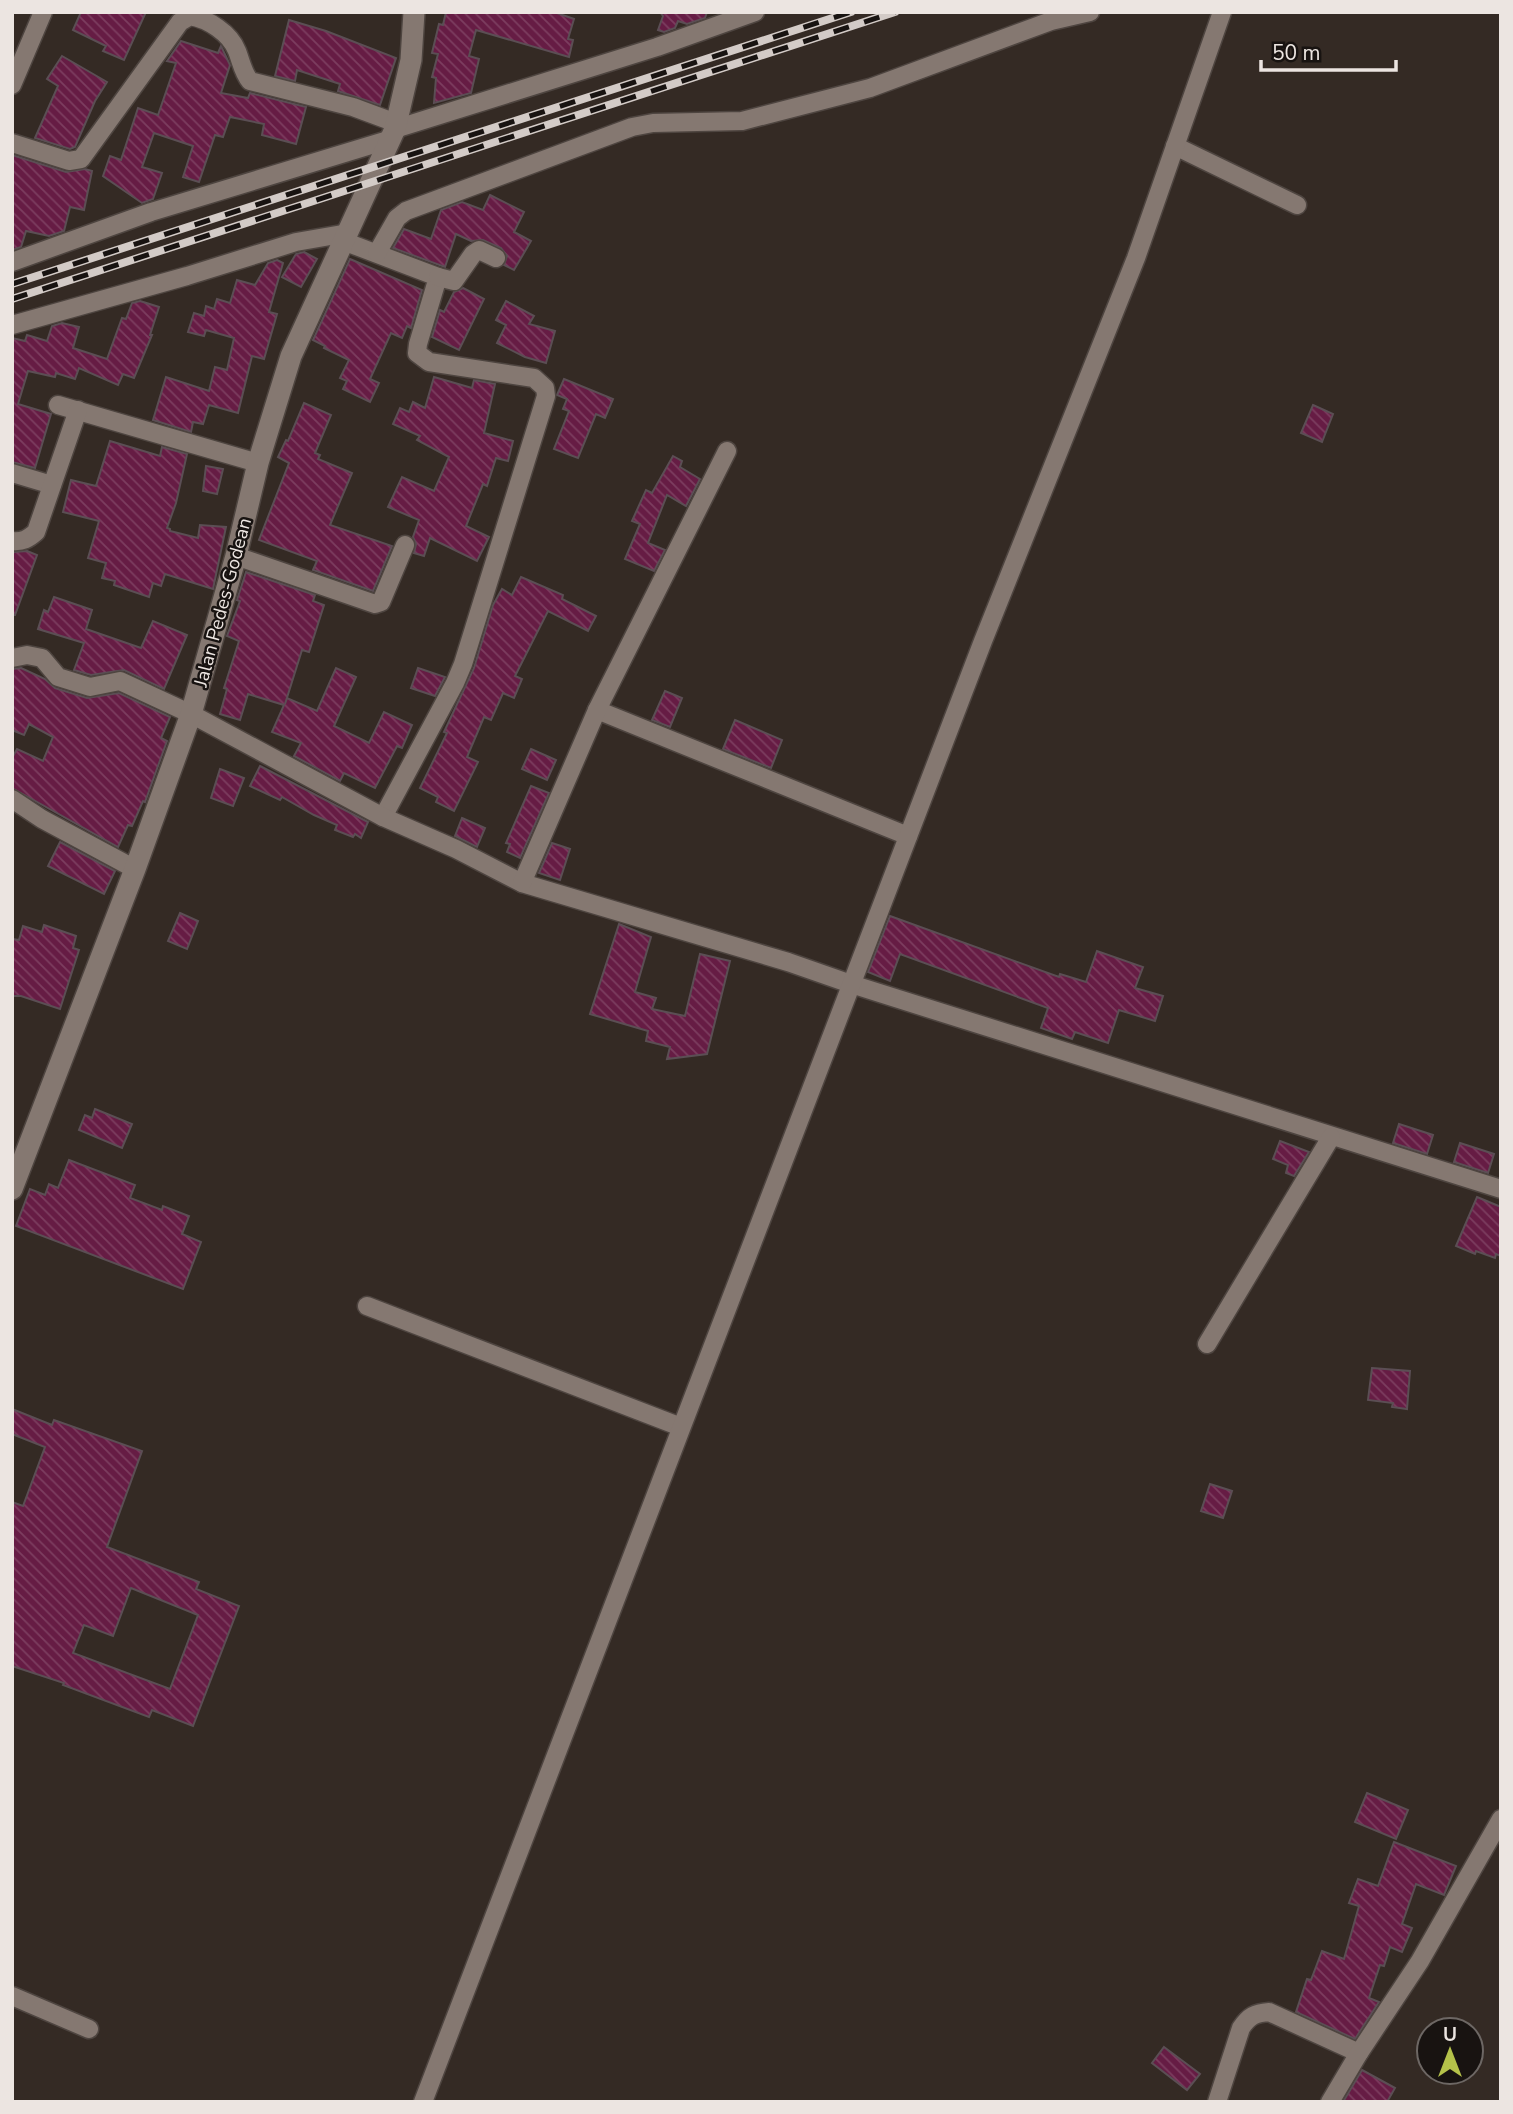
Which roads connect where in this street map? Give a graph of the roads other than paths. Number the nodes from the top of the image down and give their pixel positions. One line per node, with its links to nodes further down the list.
1 (43, 12): 6 (street)
2 (414, 12): 7 (street, Jalan Pedes-Godean)
3 (755, 12): 7 (street)
4 (1090, 12): 12 (street)
5 (1222, 12): 9 (street)
6 (12, 85)
7 (394, 130): 8 (street); 11 (street, Jalan Pedes-Godean); 14 (street)
8 (12, 143)
9 (1175, 146): 10 (street); 31 (street)
10 (1297, 205)
11 (346, 237): 12 (street); 16 (street); 20 (street, Jalan Pedes-Godean)
12 (377, 253): 15 (street)
13 (496, 258): 15 (street)
14 (12, 262)
15 (438, 277): 30 (street)
16 (12, 326)
17 (58, 405): 18 (street)
18 (78, 410): 20 (street); 22 (street)
19 (727, 451): 27 (street)
20 (258, 463): 25 (street, Jalan Pedes-Godean)
21 (12, 473): 22 (street)
22 (52, 485): 23 (street)
23 (12, 541)
24 (405, 545): 25 (street)
25 (236, 556): 28 (street, Jalan Pedes-Godean)
26 (12, 657): 28 (street)
27 (597, 710): 31 (street); 33 (street)
28 (191, 714): 30 (street); 32 (street, Jalan Pedes-Godean)
29 (12, 799): 32 (street)
30 (383, 817): 33 (street)
31 (908, 836): 34 (street)
32 (135, 869): 36 (street, Jalan Pedes-Godean)
33 (522, 883): 34 (street)
34 (851, 984): 35 (street); 40 (street)
35 (1331, 1137): 37 (street); 39 (street)
36 (12, 1189)
37 (1501, 1189)
38 (367, 1306): 40 (street)
39 (1207, 1344)
40 (681, 1427): 45 (street)
41 (1501, 1819): 44 (street)
42 (12, 1996): 43 (street)
43 (89, 2029)
44 (1359, 2053): 46 (street); 47 (street)
45 (423, 2102)
46 (1217, 2102)
47 (1330, 2102)

